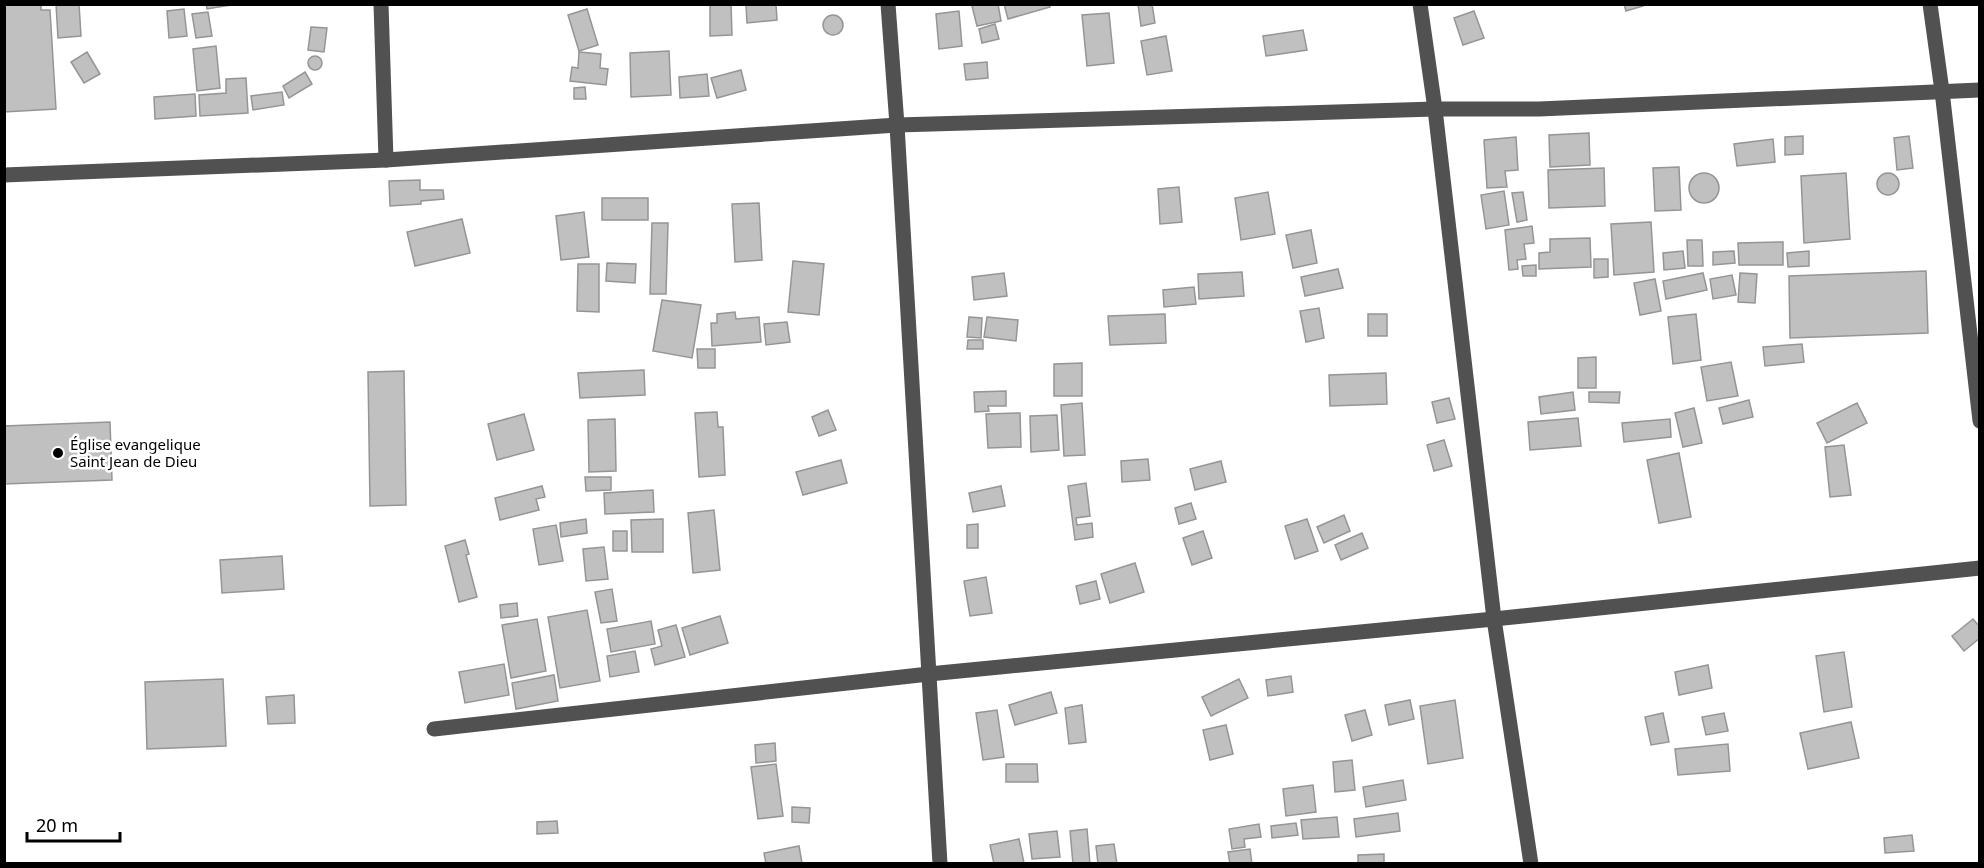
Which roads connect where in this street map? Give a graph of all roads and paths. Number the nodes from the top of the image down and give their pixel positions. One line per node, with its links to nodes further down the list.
1 (381, 4): 9 (street)
2 (888, 4): 8 (street)
3 (1420, 4): 7 (street)
4 (1930, 4): 6 (street)
5 (1980, 90): 6 (street)
6 (1942, 91): 7 (street); 11 (street)
7 (1435, 109): 8 (street); 13 (street)
8 (897, 125): 9 (street); 14 (street)
9 (386, 160): 10 (street)
10 (4, 175)
11 (1980, 422)
12 (1980, 568): 13 (street)
13 (1494, 619): 14 (street); 17 (street)
14 (929, 674): 15 (street); 16 (street)
15 (434, 729)
16 (940, 864)
17 (1531, 864)

